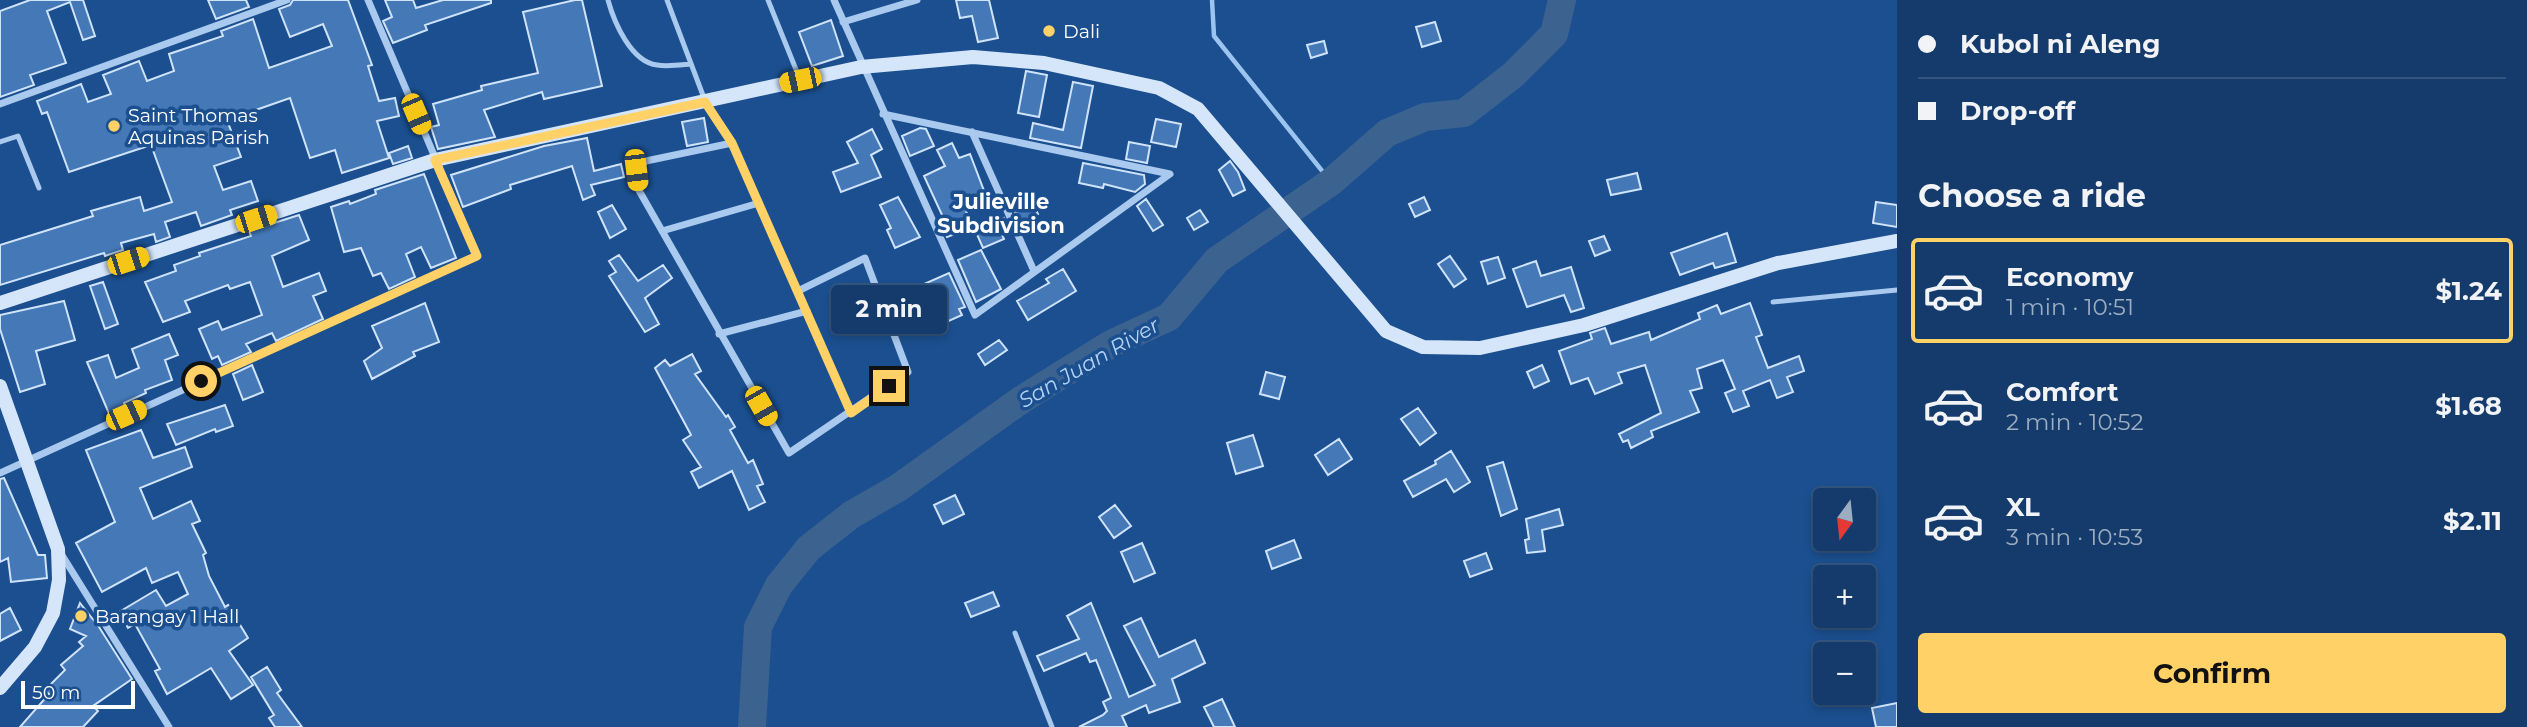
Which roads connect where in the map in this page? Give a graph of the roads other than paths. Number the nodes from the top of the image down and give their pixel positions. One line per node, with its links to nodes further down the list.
1 (288, 0): 14 (street)
2 (368, 0): 19 (street)
3 (608, 0): 10 (lane)
4 (667, 0): 10 (lane)
5 (768, 0): 12 (lane)
6 (834, 0): 9 (street)
7 (917, 0): 8 (street)
8 (906, 1): 9 (street)
9 (843, 22): 11 (street)
10 (691, 64): 13 (lane)
11 (861, 67): 12 (main road); 15 (street); 23 (main road)
12 (800, 80): 13 (main road)
13 (705, 102): 18 (street); 19 (main road)
14 (0, 104)
15 (883, 114): 16 (street); 24 (street)
16 (972, 132): 24 (street); 24 (street)
17 (0, 142): 20 (lane)
18 (732, 143): 21 (street); 22 (street)
19 (435, 160): 28 (main road); 33 (street)
20 (39, 188)
21 (759, 204): 22 (street); 26 (street)
22 (662, 231): 30 (street)
23 (1897, 241)
24 (1034, 271)
25 (1897, 290): 27 (lane)
26 (798, 291): 29 (street); 32 (street)
27 (1773, 302)
28 (0, 303)
29 (807, 311): 30 (street); 32 (street)
30 (719, 334): 32 (street)
31 (0, 386): 33 (main road)
32 (851, 413)
33 (26, 461): 34 (street); 35 (main road)
34 (0, 473)
35 (58, 549): 37 (main road); 38 (street)
36 (1015, 633): 39 (lane)
37 (0, 688)
38 (169, 727)
39 (1052, 727)

